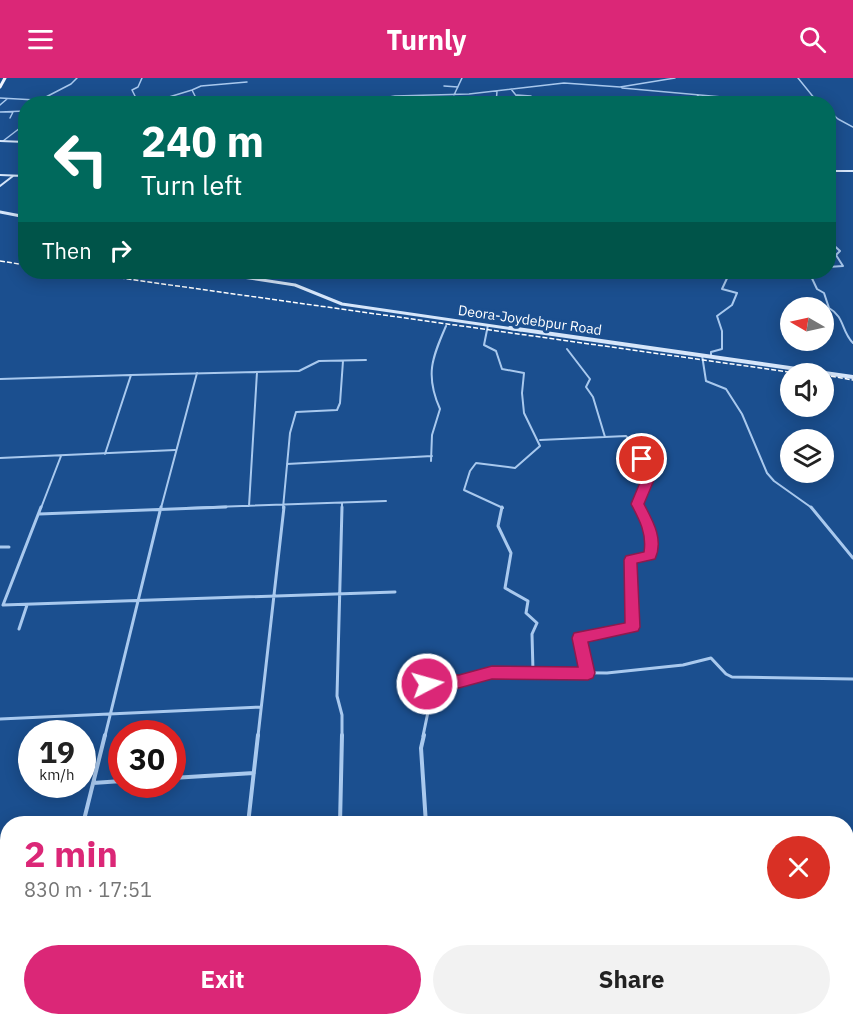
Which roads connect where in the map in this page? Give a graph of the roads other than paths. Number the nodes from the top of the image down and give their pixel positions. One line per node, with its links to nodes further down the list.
1 (5, 78): 9 (main road)
2 (76, 78): 18 (street)
3 (142, 78): 19 (street)
4 (462, 78): 10 (street)
5 (675, 78): 11 (street)
6 (798, 78): 27 (street)
7 (247, 82): 13 (street)
8 (444, 86): 10 (street)
9 (0, 87)
10 (458, 87): 15 (street)
11 (620, 87): 12 (street); 16 (street)
12 (511, 89): 14 (street); 17 (street)
13 (192, 90): 20 (street); 21 (street)
14 (496, 91): 15 (street); 23 (street)
15 (454, 94): 22 (street)
16 (695, 94): 25 (street); 26 (street)
17 (516, 95): 24 (street)
18 (48, 96)
19 (135, 96)
20 (169, 96)
21 (195, 96)
22 (395, 96)
23 (496, 96)
24 (531, 96)
25 (698, 96)
26 (716, 96)
27 (813, 96)
28 (0, 98): 29 (street)
29 (8, 98): 30 (street); 31 (street)
30 (18, 99)
31 (0, 105)
32 (0, 112): 33 (street)
33 (13, 112): 34 (street); 36 (street)
34 (18, 112)
35 (836, 117): 37 (street)
36 (10, 118)
37 (853, 127)
38 (18, 130): 39 (street)
39 (2, 141): 40 (street)
40 (18, 142)
41 (836, 171): 42 (street)
42 (853, 171)
43 (0, 175): 44 (street)
44 (13, 176): 45 (street); 46 (street)
45 (18, 176)
46 (0, 186)
47 (0, 212): 48 (street)
48 (18, 215)
49 (836, 255): 50 (street)
50 (836, 266)
51 (255, 279): 54 (street, Deora-Joydebpur Road)
52 (727, 279): 59 (street)
53 (812, 279): 56 (street)
54 (488, 325): 58 (street, Deora-Joydebpur Road); 68 (street)
55 (446, 326): 72 (street)
56 (853, 343)
57 (567, 349): 67 (street)
58 (702, 355): 59 (street, Deora-Joydebpur Road); 84 (street)
59 (711, 356): 65 (street, Deora-Joydebpur Road)
60 (366, 360): 61 (street)
61 (343, 361): 62 (street); 75 (street)
62 (257, 372): 63 (street); 79 (street)
63 (197, 374): 64 (street); 69 (street)
64 (131, 375): 66 (street); 70 (street)
65 (853, 377)
66 (0, 379)
67 (605, 437): 68 (street); 92 (street)
68 (540, 440): 91 (street)
69 (175, 450): 70 (street); 80 (street)
70 (105, 454): 71 (street)
71 (61, 456): 73 (street); 81 (street)
72 (432, 456): 74 (street); 75 (street)
73 (0, 458)
74 (431, 461)
75 (287, 464): 78 (street)
76 (386, 501): 77 (street)
77 (342, 503): 78 (street); 86 (street)
78 (283, 505): 79 (street); 87 (street)
79 (249, 506): 80 (street)
80 (160, 510): 81 (street); 88 (street)
81 (39, 514): 89 (street)
82 (0, 547): 83 (street)
83 (9, 547)
84 (853, 558)
85 (395, 592): 86 (street)
86 (339, 594): 87 (street); 103 (street)
87 (274, 596): 88 (street); 94 (street)
88 (138, 602): 89 (street); 95 (street)
89 (27, 605): 90 (street)
90 (19, 629)
91 (533, 672): 92 (street); 104 (street)
92 (588, 673): 93 (street)
93 (853, 679)
94 (261, 707): 95 (street); 98 (street)
95 (109, 715): 96 (street); 97 (street)
96 (0, 719)
97 (96, 770)
98 (254, 773): 99 (street); 102 (street)
99 (186, 777)
100 (89, 798): 101 (street)
101 (85, 816)
102 (249, 816)
103 (340, 816)
104 (425, 816)

